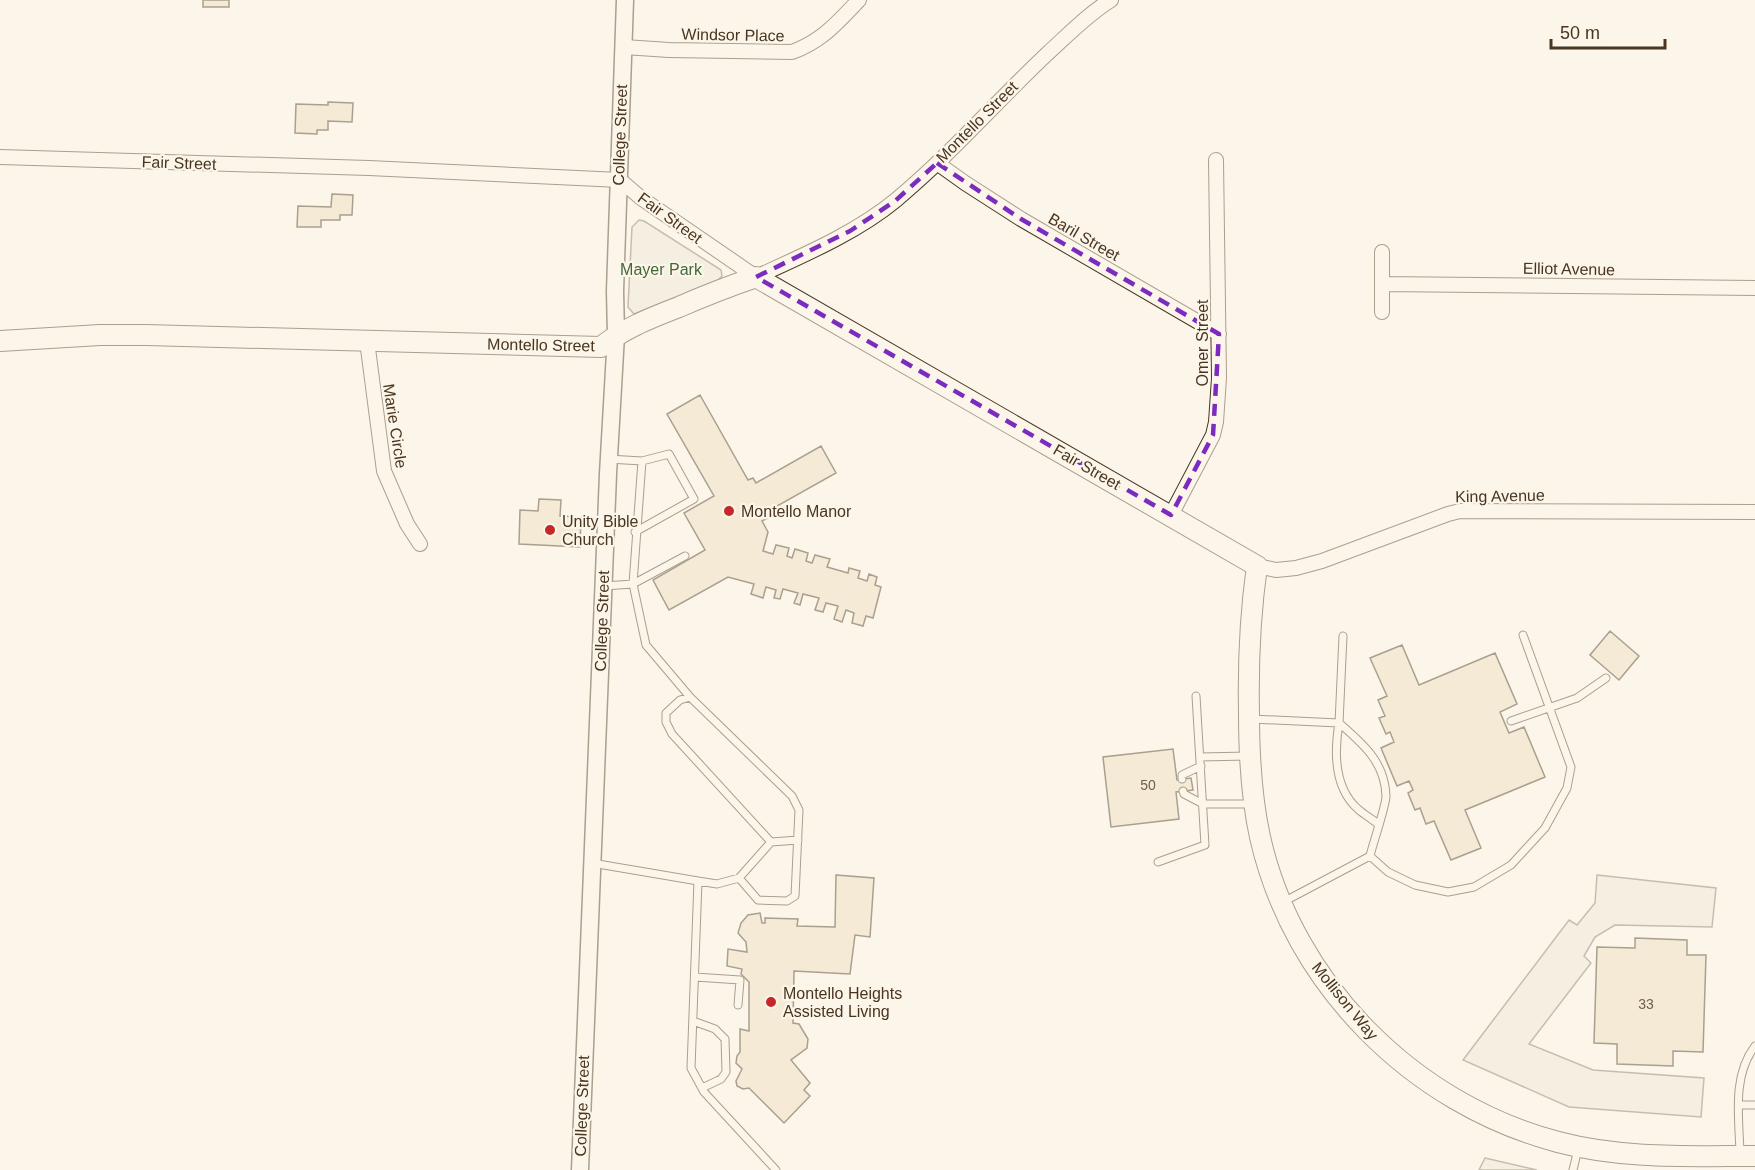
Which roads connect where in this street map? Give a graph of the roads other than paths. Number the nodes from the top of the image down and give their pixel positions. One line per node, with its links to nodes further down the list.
1 (626, 0): 4 (street, College Street)
2 (859, 0): 4 (street, Windsor Place)
3 (1111, 0): 7 (street, Montello Street)
4 (624, 47): 8 (street, College Street)
5 (0, 157): 8 (street, Fair Street)
6 (1216, 160): 14 (street, Omer Street)
7 (937, 163): 10 (street, Montello Street); 14 (street, Baril Street)
8 (620, 180): 10 (street, Fair Street); 15 (street, College Street)
9 (1382, 252): 11 (street)
10 (756, 277): 15 (main road, Montello Street); 21 (main road, Fair Street)
11 (1382, 284): 12 (street, Elliot Avenue); 13 (street)
12 (1755, 288)
13 (1382, 312)
14 (1219, 334): 21 (street, Omer Street)
15 (616, 335): 17 (main road, Montello Street); 18 (street, College Street)
16 (0, 341): 17 (main road, Montello Street)
17 (367, 341): 23 (street, Marie Circle)
18 (608, 459): 19 (lane); 27 (street, College Street)
19 (642, 461): 22 (lane); 22 (lane)
20 (1755, 512): 25 (street, King Avenue)
21 (1171, 515): 25 (main road, Fair Street)
22 (635, 532): 26 (lane)
23 (420, 544)
24 (685, 556): 26 (lane)
25 (1257, 566): 34 (main road, Mollison Way)
26 (633, 584): 27 (lane); 32 (lane)
27 (603, 586): 49 (street, College Street)
28 (1522, 635): 33 (lane)
29 (1343, 636): 36 (lane)
30 (1606, 678): 33 (lane)
31 (1196, 696): 38 (lane)
32 (690, 697): 45 (lane); 46 (lane)
33 (1549, 708): 35 (lane); 47 (lane)
34 (1249, 719): 36 (lane); 37 (main road, Mollison Way)
35 (1512, 721)
36 (1339, 723): 44 (lane); 44 (lane)
37 (1249, 756): 38 (lane); 43 (main road, Mollison Way)
38 (1200, 757): 39 (lane)
39 (1201, 766): 40 (lane); 42 (lane)
40 (1182, 779)
41 (1183, 790): 42 (lane)
42 (1203, 804): 43 (lane); 48 (lane)
43 (1254, 804): 52 (main road, Mollison Way)
44 (1378, 824): 47 (lane)
45 (798, 840): 46 (lane); 50 (lane)
46 (771, 842): 50 (lane)
47 (1370, 856): 52 (lane)
48 (1158, 862)
49 (592, 863): 51 (lane); 62 (street, College Street)
50 (739, 878): 51 (lane)
51 (698, 881): 53 (lane)
52 (1282, 903): 60 (main road, Mollison Way)
53 (695, 977): 54 (lane); 55 (lane)
54 (738, 1005)
55 (693, 1021): 57 (lane); 57 (lane)
56 (1755, 1046): 58 (lane)
57 (702, 1088): 63 (lane)
58 (1739, 1105): 59 (lane); 61 (lane)
59 (1755, 1105)
60 (1579, 1147): 61 (main road, Mollison Way); 64 (lane)
61 (1747, 1156)
62 (580, 1170)
63 (776, 1170)
64 (1573, 1170)

